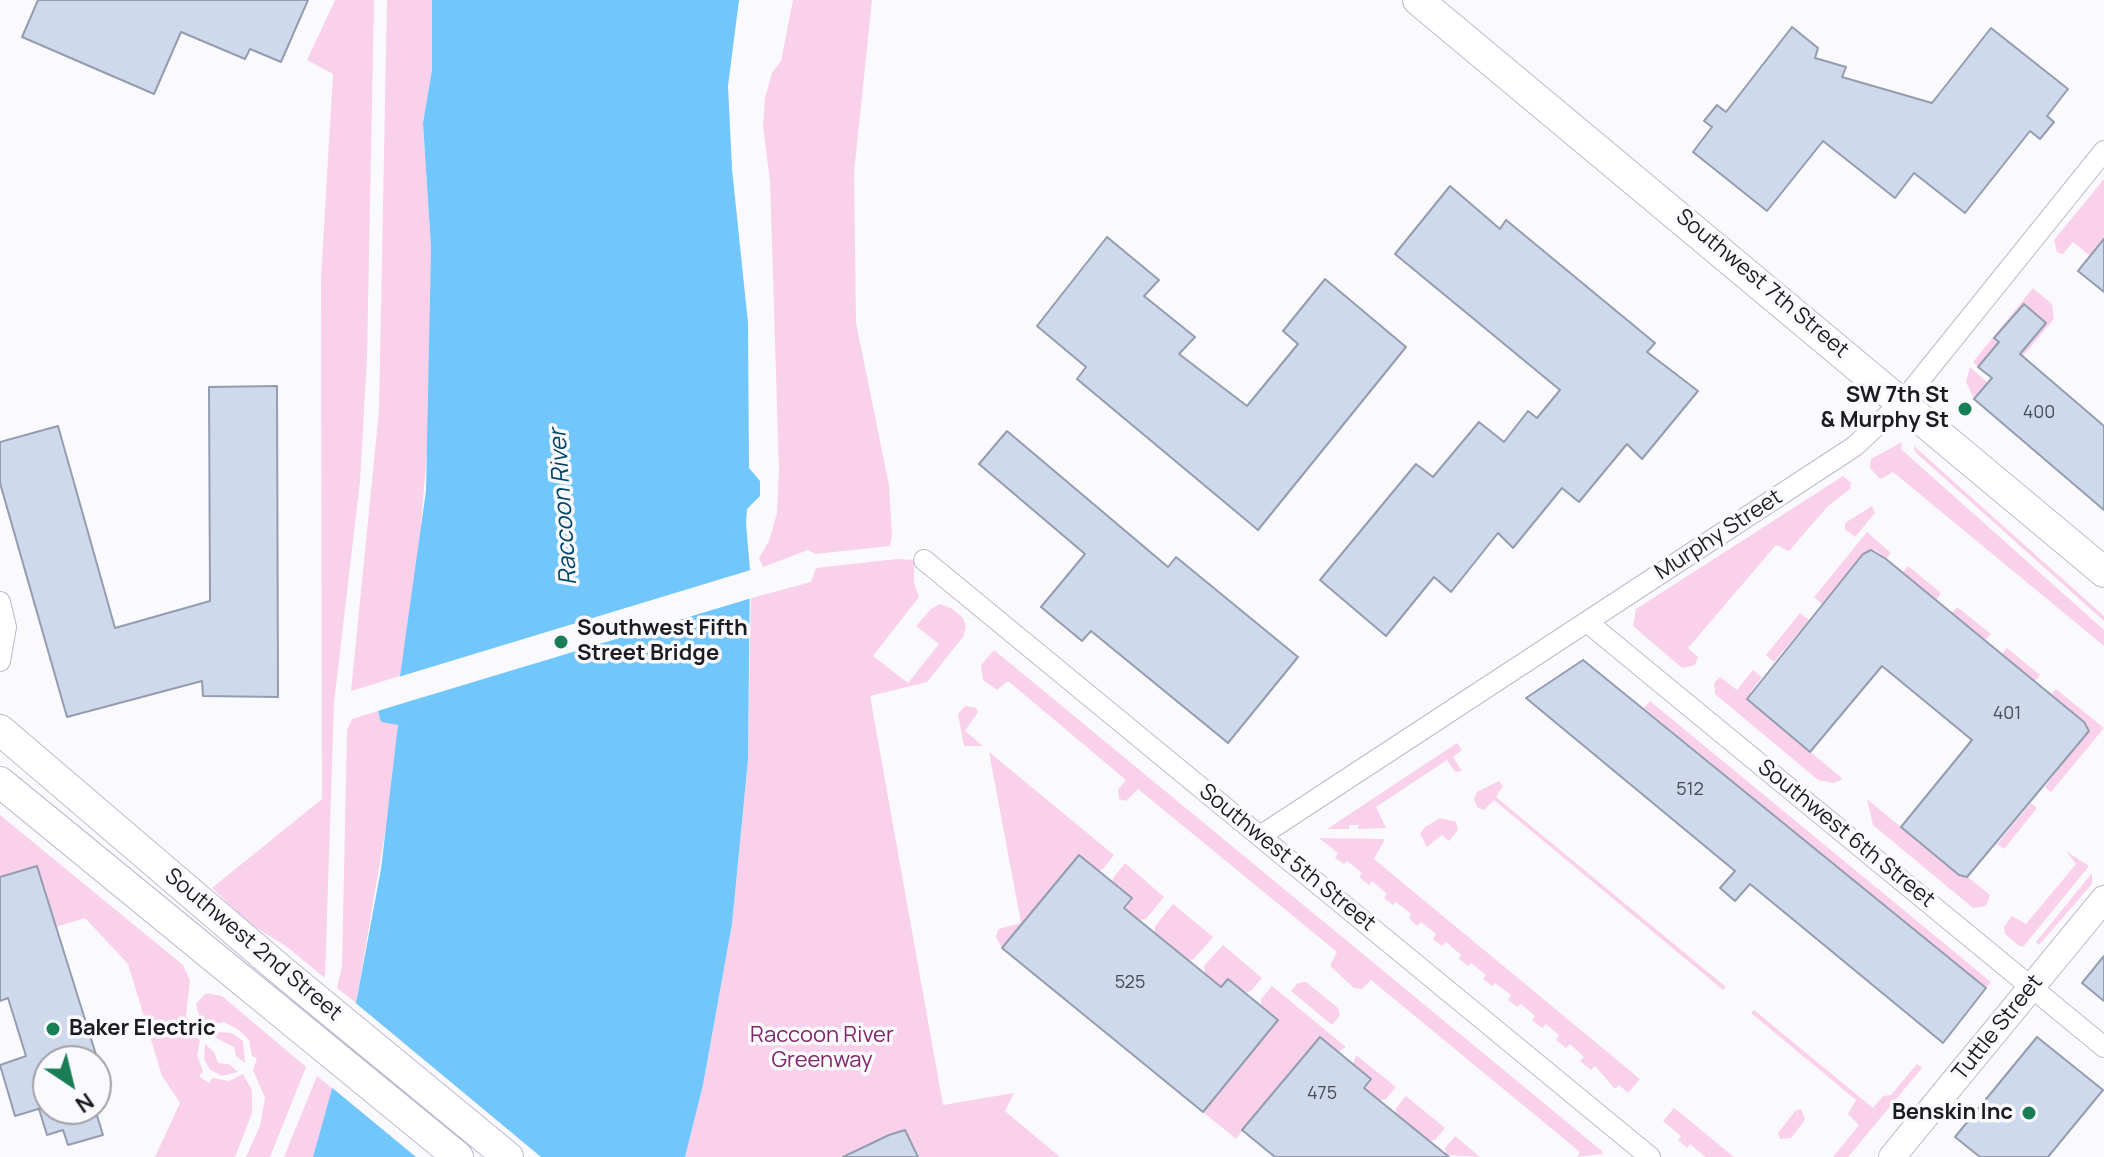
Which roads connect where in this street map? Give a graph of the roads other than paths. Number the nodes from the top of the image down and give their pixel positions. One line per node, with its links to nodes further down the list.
1 (1418, 0): 3 (main road, Southwest 7th Street)
2 (2104, 151): 3 (street, Murphy Street)
3 (1903, 401): 5 (main road, Southwest 7th Street); 7 (street, Murphy Street)
4 (924, 560): 11 (street, Southwest 5th Street)
5 (2104, 572)
6 (0, 602): 8 (street)
7 (1587, 622): 11 (street, Murphy Street); 13 (street, Southwest 6th Street)
8 (0, 661)
9 (0, 730): 16 (main road, Southwest 2nd Street)
10 (0, 782): 15 (main road, Southwest 2nd Street)
11 (1260, 836): 17 (street, Southwest 5th Street)
12 (2104, 899): 13 (street, Tuttle Street)
13 (2031, 987): 14 (street, Southwest 6th Street); 18 (street, Tuttle Street)
14 (2104, 1047)
15 (458, 1157)
16 (508, 1157)
17 (1650, 1157)
18 (1892, 1157)

